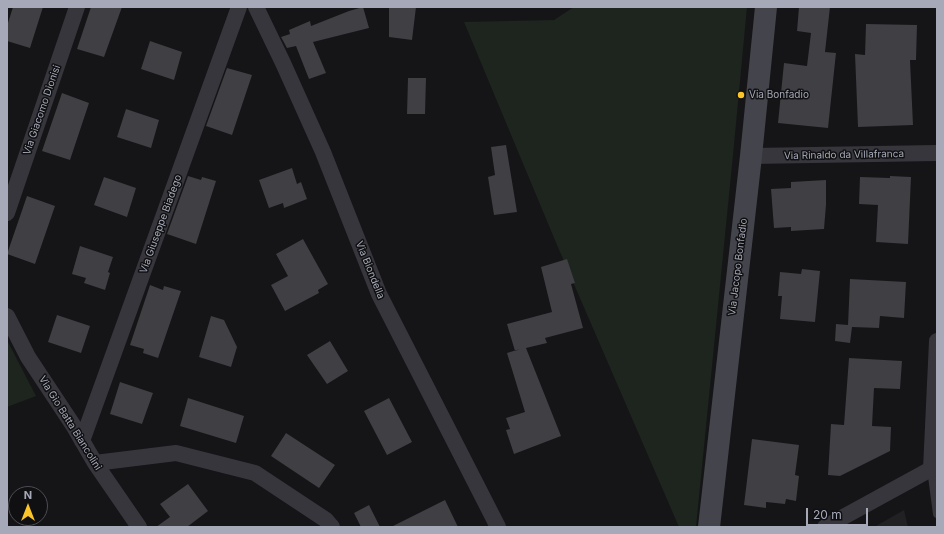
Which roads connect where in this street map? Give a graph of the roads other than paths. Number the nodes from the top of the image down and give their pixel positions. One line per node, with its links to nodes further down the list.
1 (77, 7): 7 (street, Via Giacomo Dionisi)
2 (239, 7): 10 (street, Via Giuseppe Biadego)
3 (256, 7): 16 (street, Via Biondella)
4 (766, 7): 6 (street, Via Jacopo Bonfadio)
5 (937, 153): 6 (street, Via Rinaldo da Villafranca)
6 (751, 156): 17 (street, Via Jacopo Bonfadio)
7 (7, 214)
8 (7, 316): 10 (street, Via Gio Batta Biancolini)
9 (937, 341): 12 (street)
10 (82, 441): 11 (street, Via Gio Batta Biancolini)
11 (95, 463): 14 (street, Via Gio Batta Biancolini); 15 (street)
12 (934, 469): 13 (lane); 18 (street)
13 (937, 514)
14 (139, 527)
15 (332, 527)
16 (498, 527)
17 (709, 527)
18 (825, 527)

